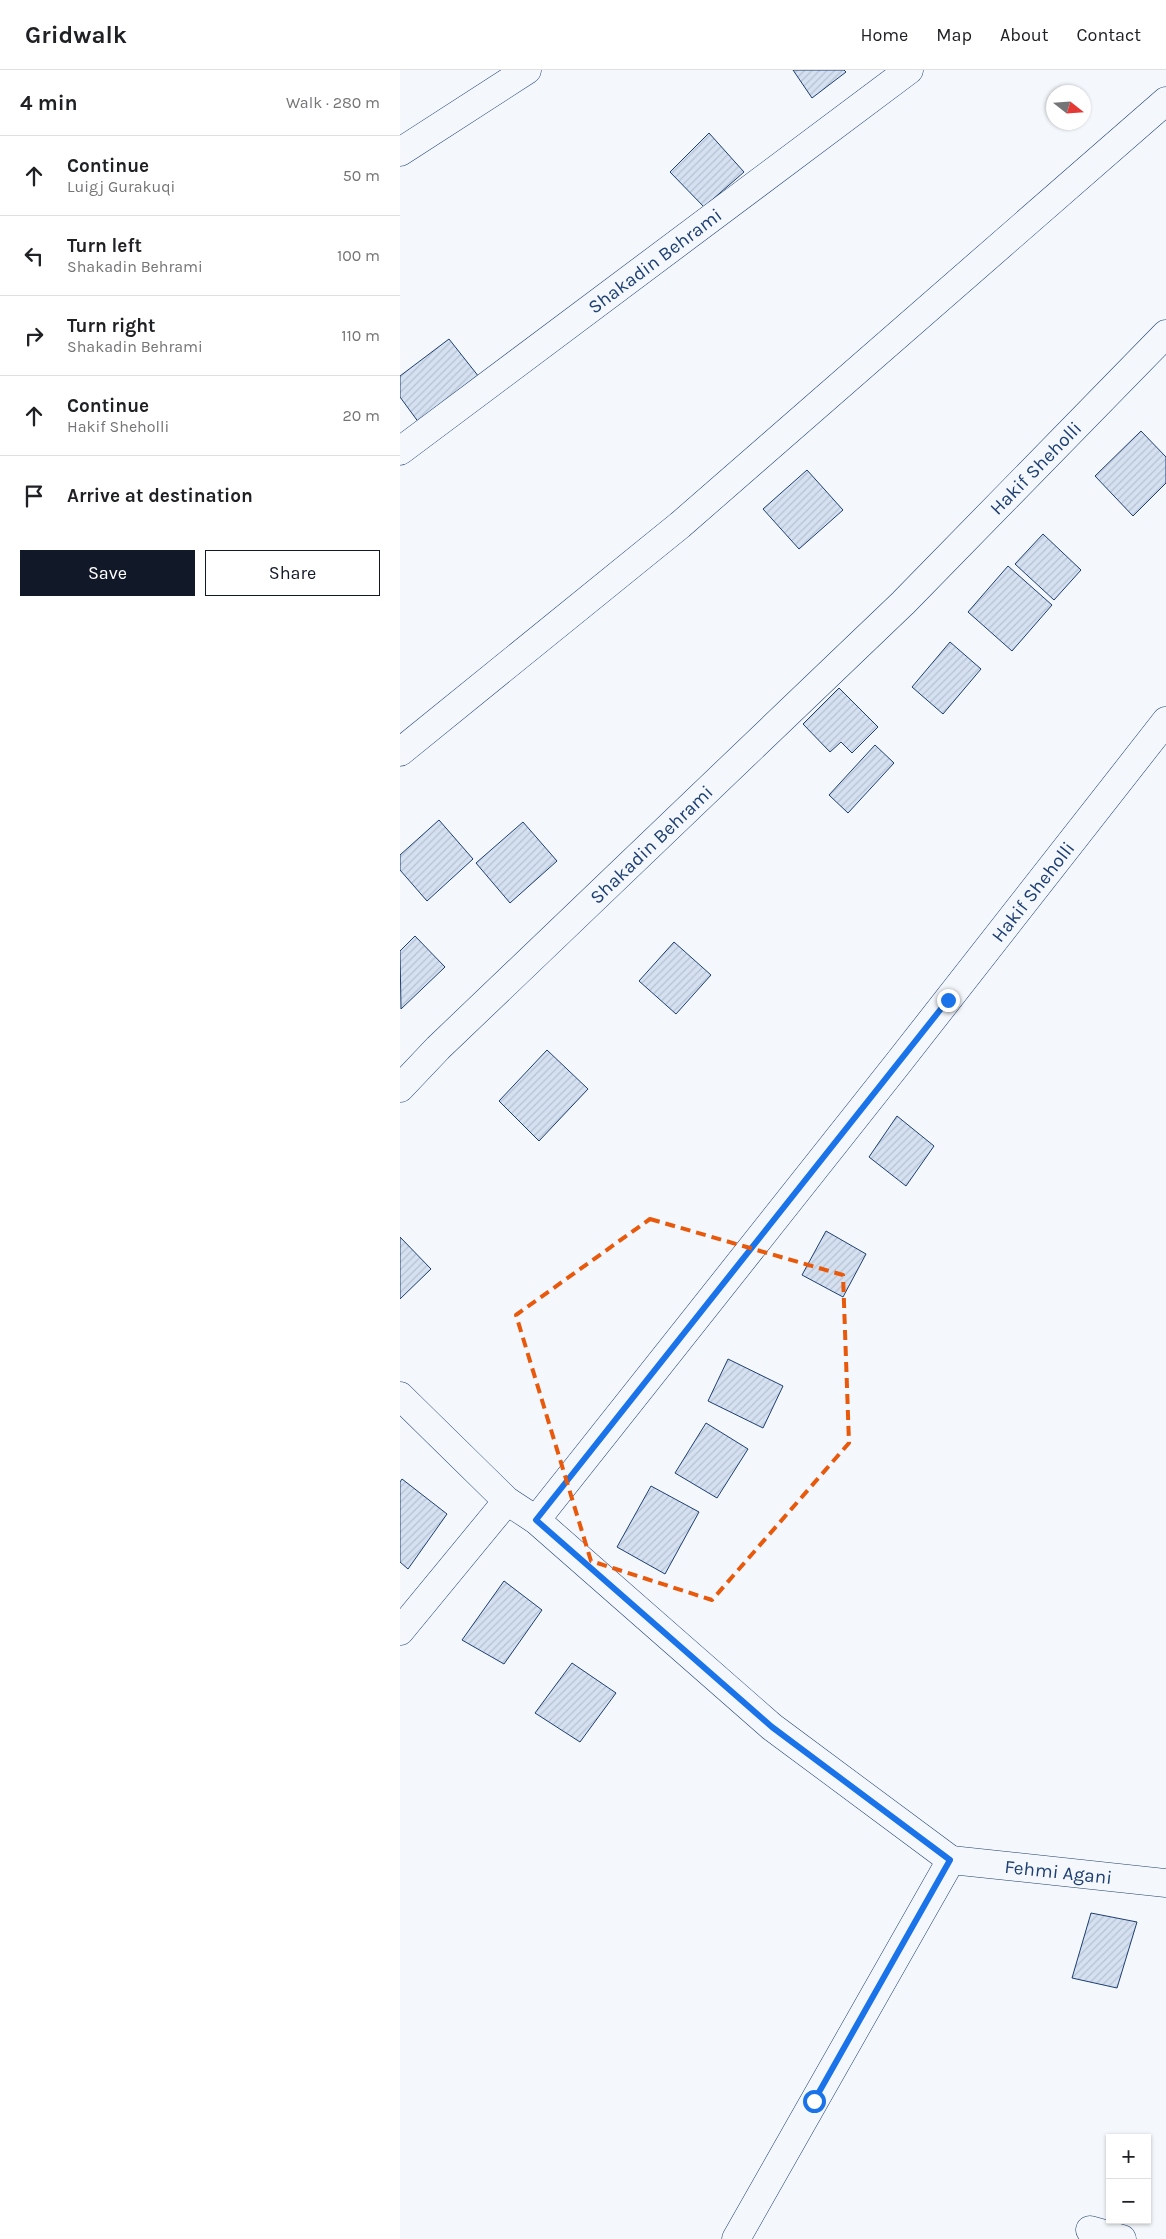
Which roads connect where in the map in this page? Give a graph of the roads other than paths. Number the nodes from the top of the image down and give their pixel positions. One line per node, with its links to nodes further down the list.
1 (527, 70): 4 (street)
2 (909, 70): 6 (street, Shakadin Behrami)
3 (1166, 101): 9 (street)
4 (400, 152)
5 (1166, 334): 7 (street, Hakif Sheholli)
6 (400, 452)
7 (903, 603): 10 (street, Shakadin Behrami)
8 (1166, 721): 13 (street, Hakif Sheholli)
9 (400, 752)
10 (400, 1088)
11 (400, 1396): 12 (street)
12 (507, 1501): 13 (street); 14 (street)
13 (536, 1520): 15 (street)
14 (400, 1631)
15 (950, 1860): 16 (street, Fehmi Agani); 18 (street)
16 (1166, 1883)
17 (1090, 2230): 19 (street)
18 (736, 2239)
19 (1122, 2239)

